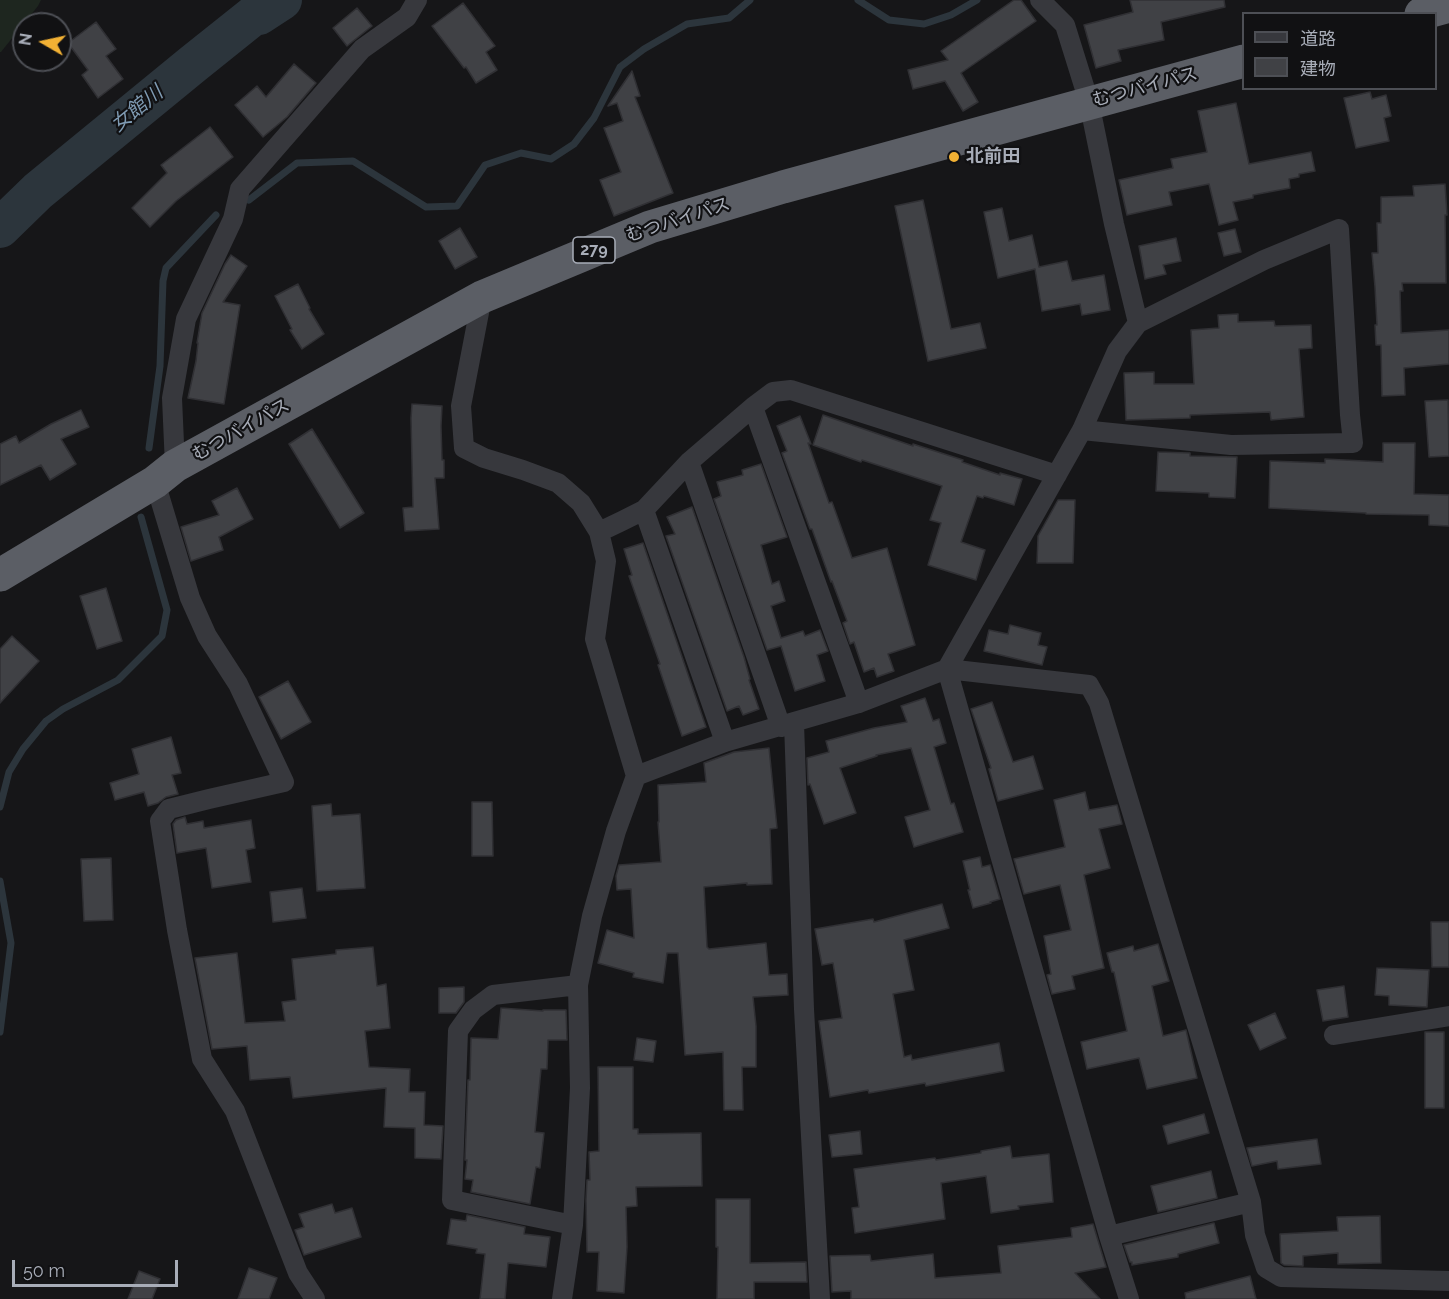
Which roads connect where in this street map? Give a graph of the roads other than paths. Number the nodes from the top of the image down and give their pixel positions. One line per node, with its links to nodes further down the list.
1 (417, 0): 12 (street)
2 (1041, 0): 6 (street)
3 (1449, 6): 4 (highway)
4 (1428, 12)
5 (1242, 62): 6 (highway, むつバイパス / 279)
6 (1089, 102): 7 (highway, むつバイパス / 279); 8 (street)
7 (483, 297): 12 (highway, むつバイパス / 279); 15 (street)
8 (1138, 323): 10 (street); 10 (street)
9 (753, 407): 11 (street); 13 (street); 18 (street)
10 (1082, 430): 13 (street)
11 (688, 462): 14 (street); 19 (street)
12 (165, 474): 16 (highway, むつバイパス / 279); 29 (street)
13 (1057, 475): 17 (street)
14 (644, 510): 15 (street); 20 (street)
15 (598, 531): 21 (street)
16 (0, 575)
17 (947, 669): 18 (street); 25 (street); 27 (street)
18 (859, 703): 19 (street)
19 (787, 725): 20 (street); 31 (street)
20 (725, 742): 21 (street)
21 (636, 776): 22 (street)
22 (578, 985): 26 (street); 26 (street)
23 (1449, 1016): 24 (street)
24 (1334, 1035)
25 (1251, 1202): 27 (street); 28 (street)
26 (573, 1225): 30 (street)
27 (1109, 1236): 32 (street)
28 (1449, 1281)
29 (315, 1299)
30 (562, 1299)
31 (819, 1299)
32 (1129, 1299)

